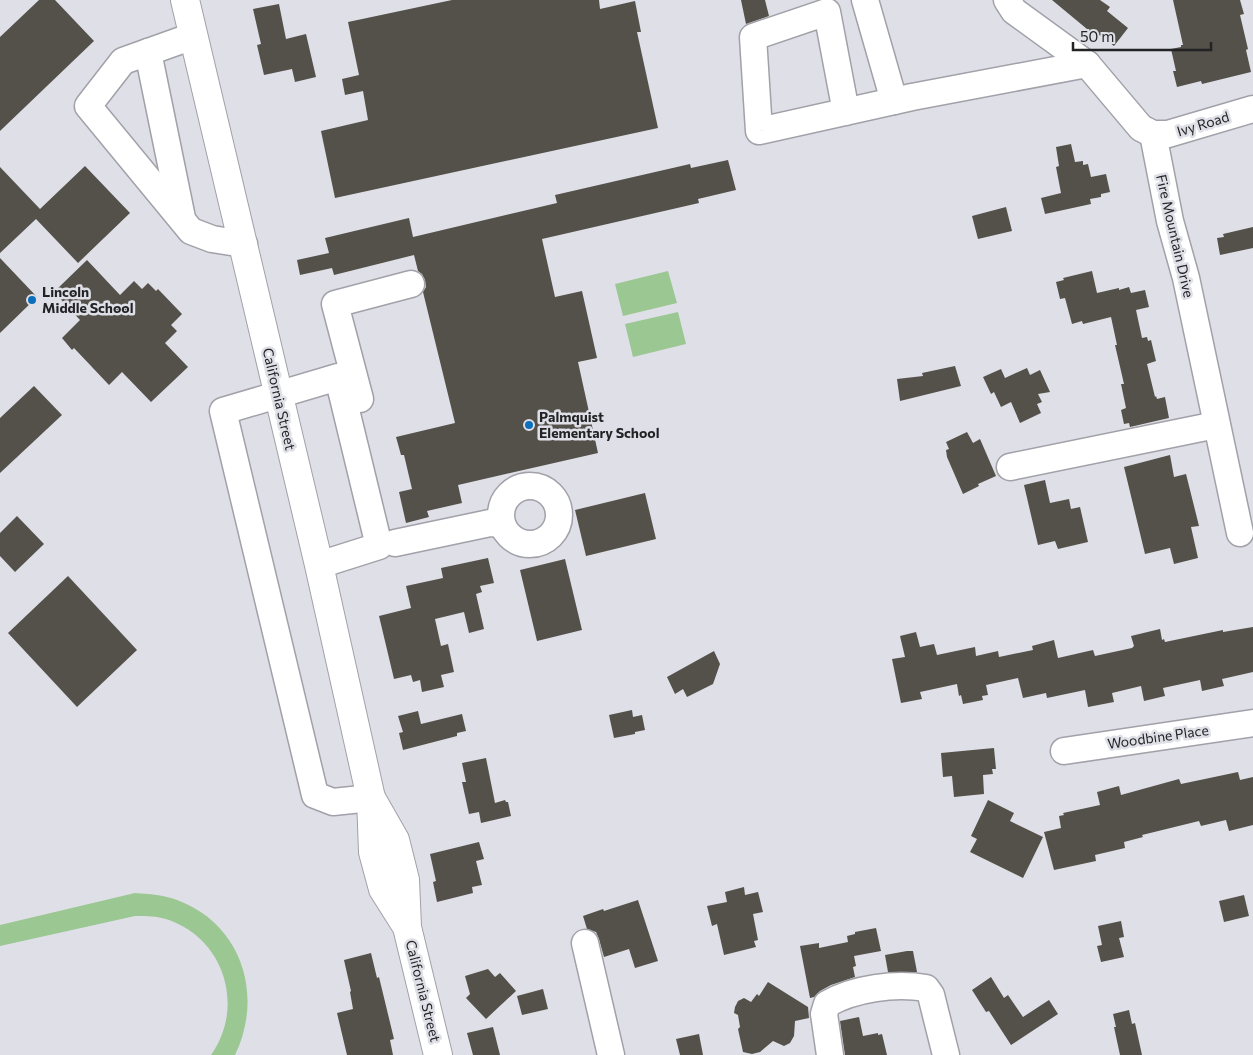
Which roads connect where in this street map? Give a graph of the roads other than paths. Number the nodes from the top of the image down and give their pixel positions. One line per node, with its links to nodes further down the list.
1 (185, 0): 4 (main road, California Street)
2 (865, 0): 7 (street)
3 (1007, 0): 6 (street)
4 (193, 36): 5 (street); 12 (main road, California Street)
5 (148, 52): 11 (street); 11 (street)
6 (1087, 64): 7 (street); 10 (street)
7 (894, 101): 9 (street)
8 (1253, 109): 10 (street, Ivy Road)
9 (846, 112): 9 (street)
10 (1153, 134): 16 (street, Fire Mountain Drive)
11 (183, 222): 12 (street)
12 (244, 244): 15 (main road, California Street)
13 (411, 284): 14 (street)
14 (346, 374): 15 (street); 20 (street)
15 (278, 395): 21 (main road, California Street); 24 (street)
16 (1216, 425): 17 (street); 19 (street, Fire Mountain Drive)
17 (1010, 467)
18 (502, 524): 20 (street)
19 (1240, 534)
20 (387, 544): 21 (street)
21 (319, 565): 24 (main road, California Street)
22 (1253, 723): 23 (street, Woodbine Place)
23 (1064, 751)
24 (371, 798): 26 (main road, California Street)
25 (585, 943): 27 (street)
26 (438, 1055)
27 (611, 1055)
28 (830, 1055): 29 (street)
29 (946, 1055)

